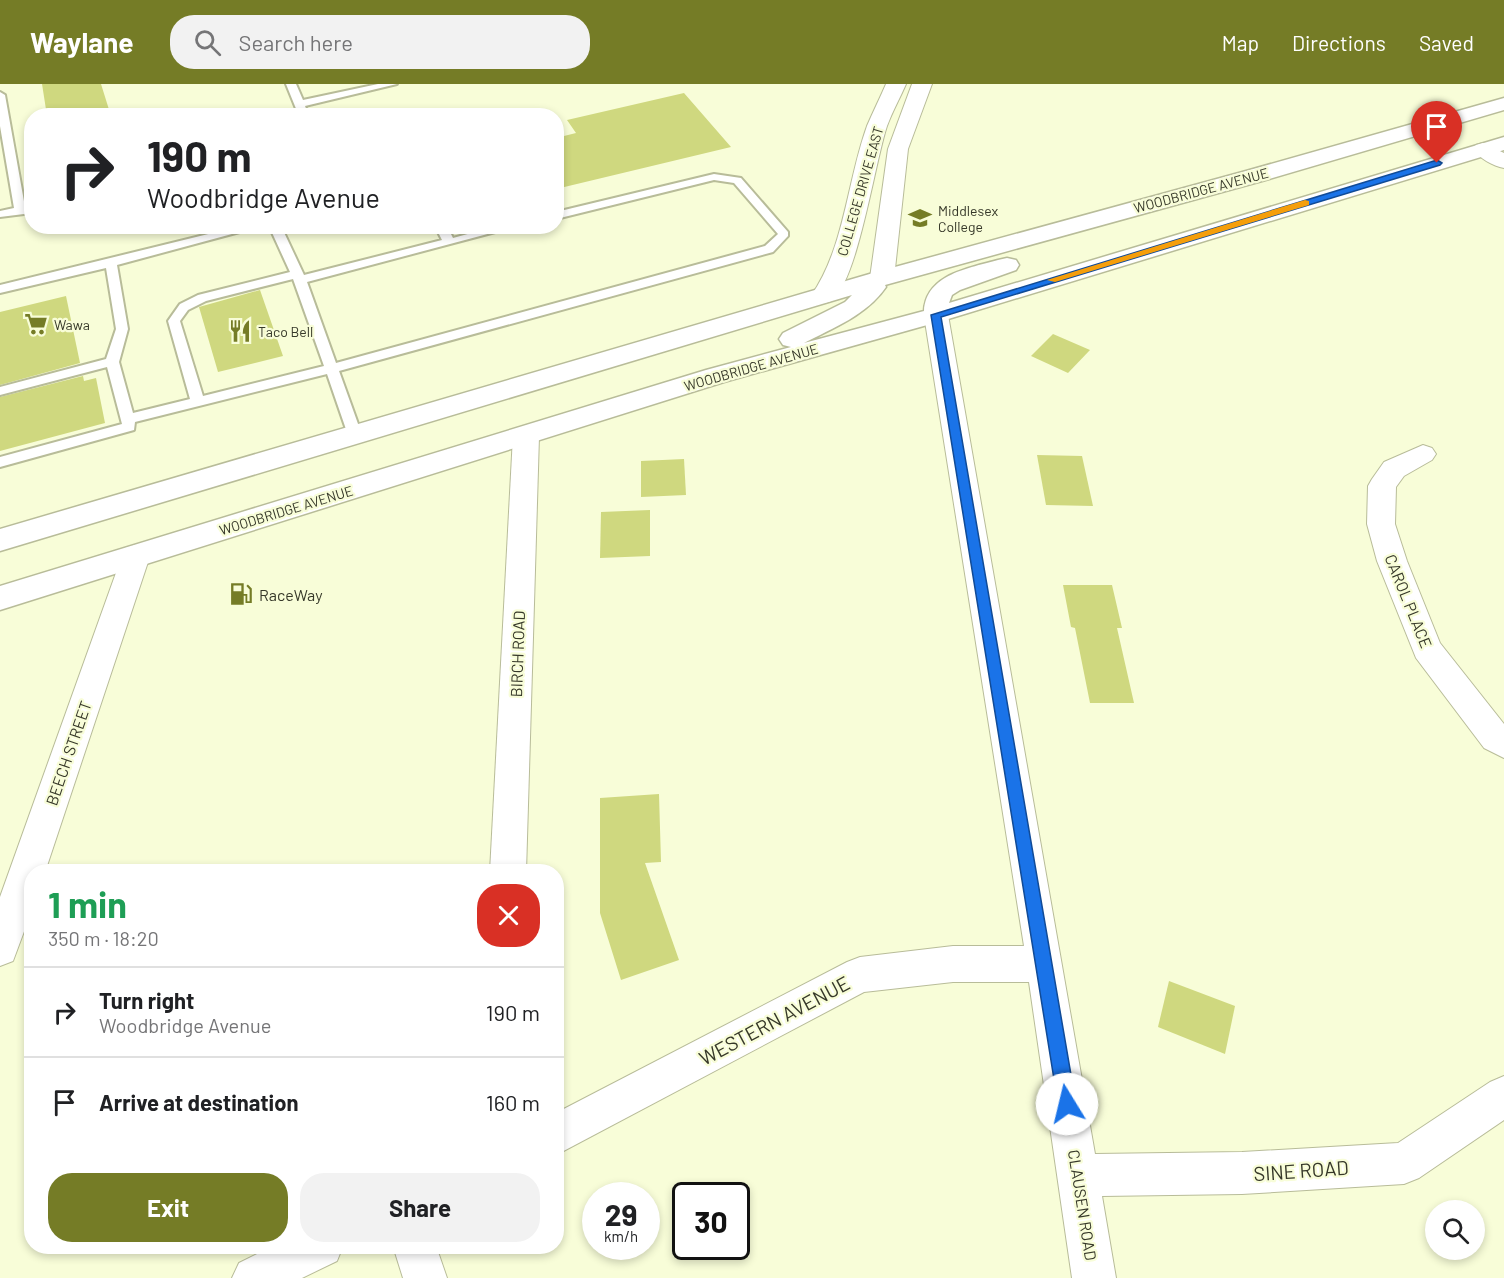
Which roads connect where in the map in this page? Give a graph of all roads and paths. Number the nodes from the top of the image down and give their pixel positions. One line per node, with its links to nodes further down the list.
1 (291, 84): 6 (lane)
2 (392, 84): 6 (lane)
3 (896, 84): 25 (street, COLLEGE DRIVE EAST)
4 (922, 84): 23 (street)
5 (0, 94): 12 (lane)
6 (299, 104): 8 (lane)
7 (1504, 104): 11 (main road, WOODBRIDGE AVENUE)
8 (301, 108)
9 (1493, 146): 10 (street); 26 (main road, WOODBRIDGE AVENUE)
10 (1504, 162)
11 (1254, 177): 23 (main road, WOODBRIDGE AVENUE); 26 (main road)
12 (24, 201)
13 (24, 210): 14 (lane)
14 (0, 214)
15 (564, 214): 28 (lane)
16 (225, 234): 21 (lane)
17 (279, 234): 22 (lane)
18 (445, 234): 20 (lane)
19 (481, 234): 20 (lane)
20 (449, 242): 22 (lane)
21 (111, 263): 24 (lane); 27 (lane)
22 (298, 277): 28 (lane); 31 (lane)
23 (882, 279): 25 (main road, WOODBRIDGE AVENUE); 29 (main road)
24 (0, 289)
25 (823, 296): 33 (main road, WOODBRIDGE AVENUE)
26 (936, 315): 29 (main road, WOODBRIDGE AVENUE); 45 (street, CLAUSEN ROAD)
27 (112, 362): 30 (lane); 32 (lane)
28 (330, 369): 31 (lane); 33 (lane)
29 (715, 376): 34 (main road, WOODBRIDGE AVENUE)
30 (0, 391)
31 (198, 402): 32 (lane)
32 (128, 419): 36 (lane)
33 (355, 435): 37 (main road, WOODBRIDGE AVENUE)
34 (526, 436): 38 (main road, WOODBRIDGE AVENUE); 42 (street, BIRCH ROAD)
35 (1423, 454): 40 (street, CAROL PLACE)
36 (0, 462)
37 (0, 540)
38 (136, 556): 39 (main road, WOODBRIDGE AVENUE); 41 (street, BEECH STREET)
39 (0, 598)
40 (1504, 744)
41 (29, 864)
42 (508, 864)
43 (24, 880): 44 (street, BEECH STREET)
44 (0, 949)
45 (1045, 964): 47 (street, WESTERN AVENUE); 48 (street, CLAUSEN ROAD)
46 (1504, 1096): 48 (street, SINE ROAD)
47 (564, 1131)
48 (1078, 1174): 53 (street, CLAUSEN ROAD)
49 (305, 1254): 51 (street)
50 (417, 1254): 52 (street)
51 (254, 1278)
52 (425, 1278)
53 (1094, 1278)

